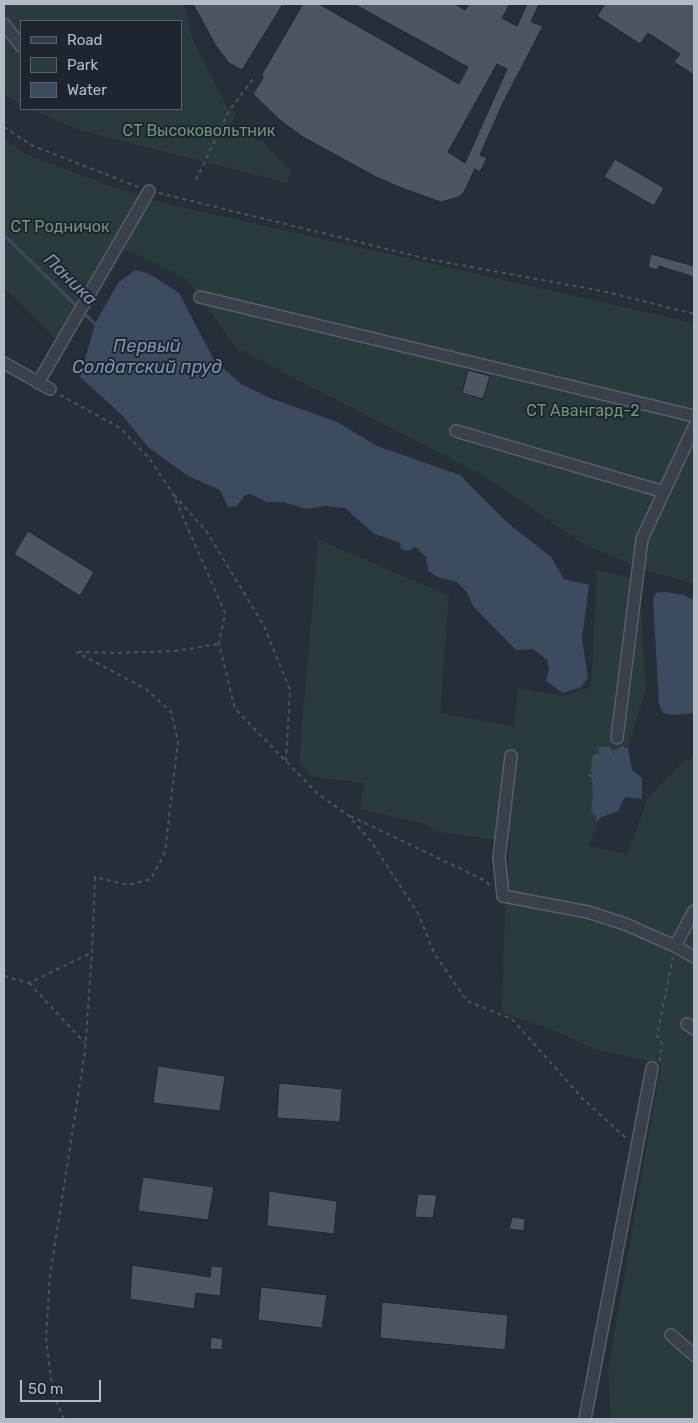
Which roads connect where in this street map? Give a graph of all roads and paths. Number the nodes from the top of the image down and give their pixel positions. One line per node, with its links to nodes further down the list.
1 (4, 24): 2 (lane)
2 (20, 45)
3 (255, 76): 5 (path)
4 (4, 127): 6 (path)
5 (196, 180)
6 (149, 191): 8 (path); 10 (lane)
7 (200, 297): 12 (lane)
8 (694, 314)
9 (4, 363): 10 (lane)
10 (38, 383): 11 (lane)
11 (50, 389): 15 (path)
12 (694, 416)
13 (694, 429): 16 (lane)
14 (456, 431): 16 (lane)
15 (172, 492): 17 (path); 22 (path)
16 (664, 492): 18 (lane)
17 (219, 644): 22 (path); 32 (path)
18 (614, 742): 20 (path)
19 (596, 754): 23 (path)
20 (610, 755)
21 (511, 756): 29 (lane)
22 (286, 761): 27 (path)
23 (597, 763)
24 (588, 775): 25 (path)
25 (599, 778)
26 (600, 811): 28 (path)
27 (348, 815): 29 (path); 38 (path)
28 (597, 821)
29 (504, 896): 31 (lane)
30 (694, 911): 31 (lane)
31 (675, 946): 33 (lane); 37 (path)
32 (92, 953): 35 (path); 36 (path)
33 (694, 958)
34 (4, 976): 35 (path)
35 (29, 983): 36 (path)
36 (85, 1042): 41 (path)
37 (652, 1068): 38 (lane)
38 (636, 1148): 42 (lane)
39 (671, 1335): 40 (lane)
40 (694, 1355)
41 (64, 1419)
42 (585, 1419)

